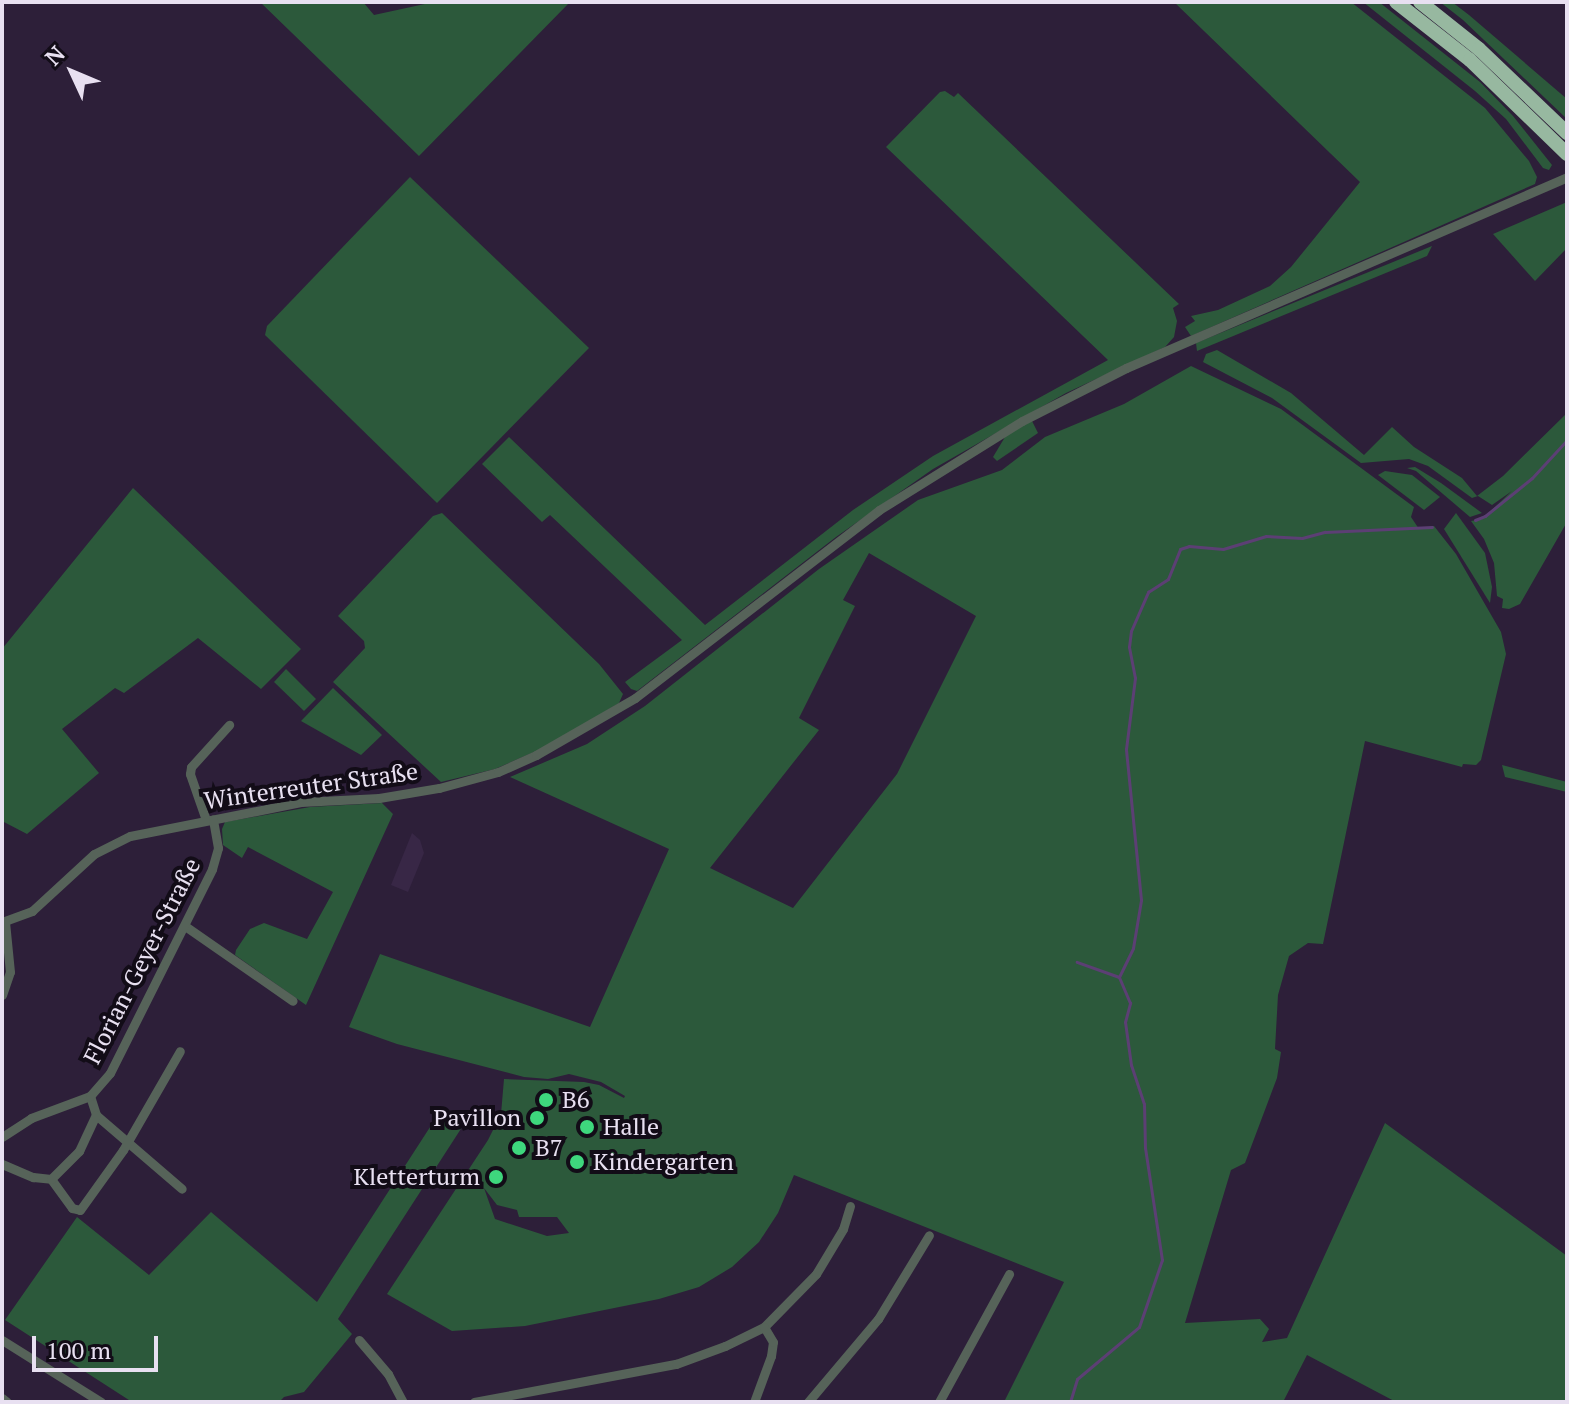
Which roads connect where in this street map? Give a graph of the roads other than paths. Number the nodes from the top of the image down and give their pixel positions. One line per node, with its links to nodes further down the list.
1 (1396, 2): 4 (highway)
2 (1420, 2): 3 (highway)
3 (1567, 133)
4 (1567, 154)
5 (1564, 179): 7 (street, Winterreuter Straße)
6 (229, 725): 7 (street, Florian-Geyer-Straße)
7 (210, 819): 8 (street, Winterreuter Straße); 9 (street, Florian-Geyer-Straße)
8 (3, 922): 10 (street)
9 (185, 926): 11 (street); 13 (street, Florian-Geyer-Straße)
10 (2, 995)
11 (293, 1001)
12 (180, 1051): 16 (street)
13 (90, 1096): 14 (street, Florian-Geyer-Straße); 15 (street)
14 (96, 1115): 16 (street); 18 (street)
15 (2, 1137)
16 (127, 1143): 18 (street); 19 (street)
17 (2, 1164): 18 (street)
18 (51, 1179)
19 (182, 1189)
20 (850, 1206): 23 (street)
21 (929, 1235): 32 (street)
22 (1009, 1274): 33 (street)
23 (764, 1327): 30 (street); 31 (street)
24 (2, 1340): 28 (street)
25 (359, 1340): 29 (street)
26 (2, 1398): 27 (street)
27 (7, 1402)
28 (101, 1402)
29 (403, 1402)
30 (474, 1402)
31 (754, 1402)
32 (808, 1402)
33 (939, 1402)

